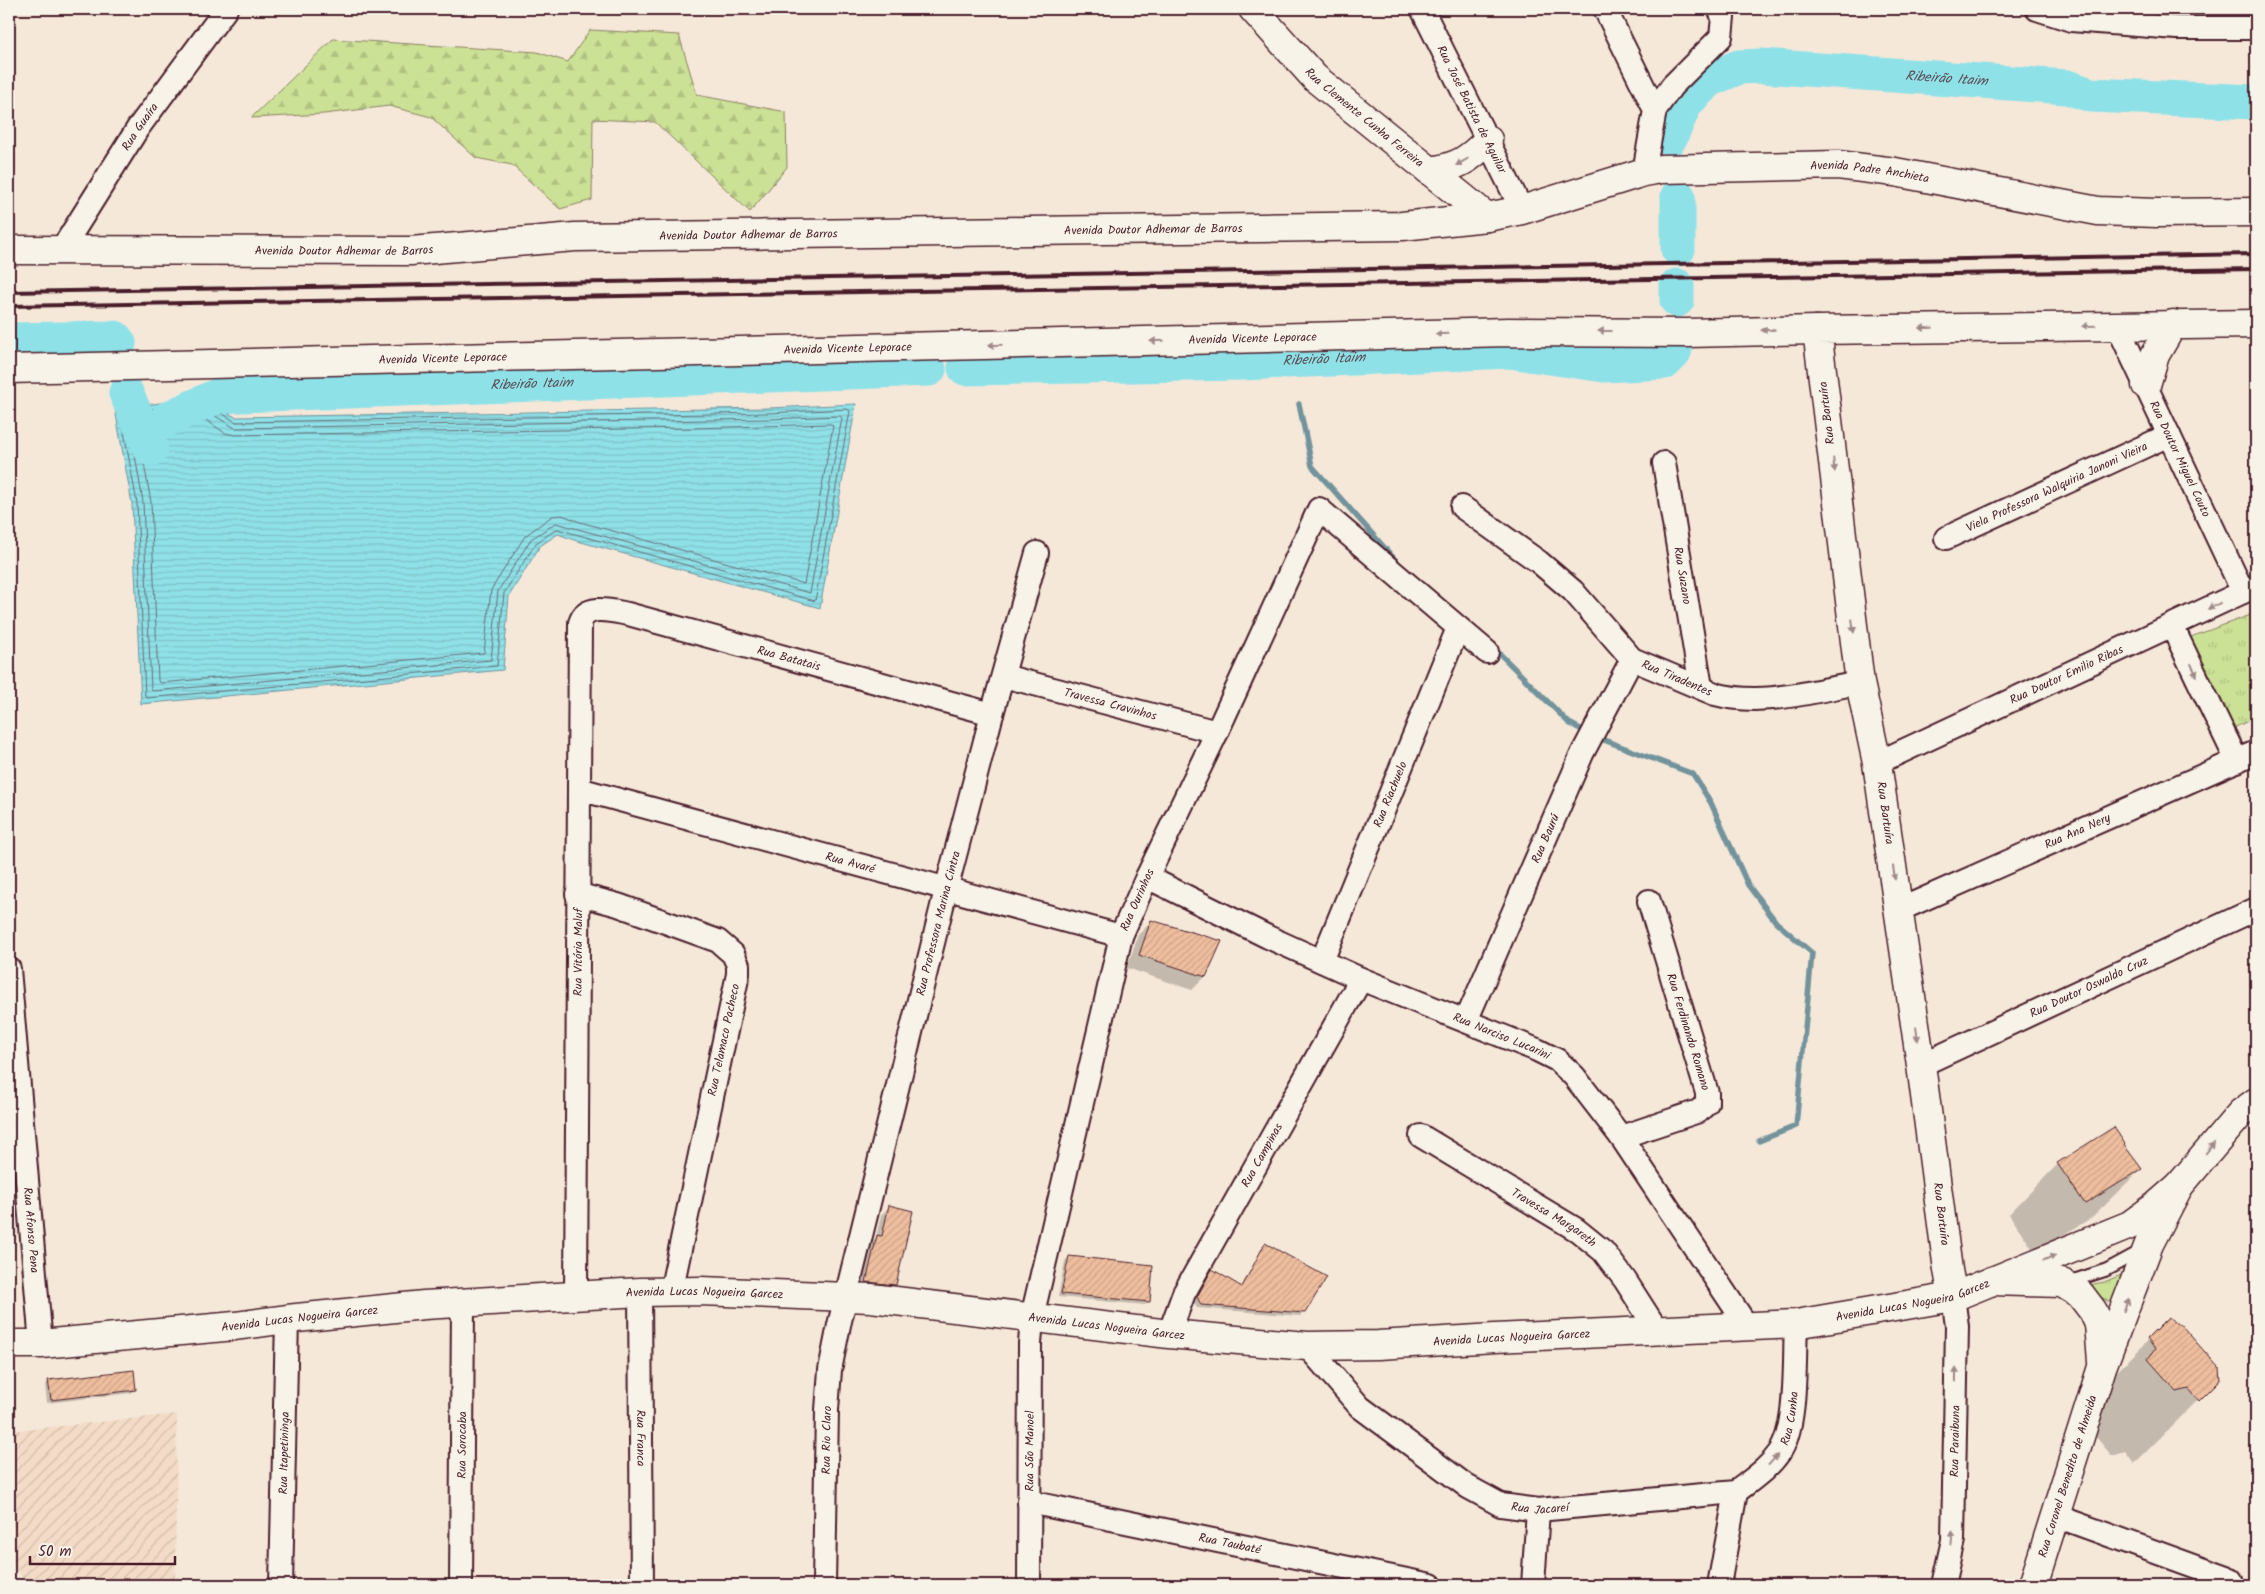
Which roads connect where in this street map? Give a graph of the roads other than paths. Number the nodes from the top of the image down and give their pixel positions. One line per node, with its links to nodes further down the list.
1 (226, 9): 16 (street, Rua Guaíra)
2 (1253, 9): 11 (main road, Rua Clemente Cunha Ferreira)
3 (1422, 9): 10 (street, Rua José Batista de Aguilar)
4 (1606, 9): 9 (street)
5 (1719, 9): 9 (street)
6 (2037, 9): 7 (street)
7 (2072, 14): 8 (street)
8 (2256, 28)
9 (1654, 110): 12 (street)
10 (1488, 140): 11 (main road, one-way to 11); 13 (street, Rua José Batista de Aguilar)
11 (1430, 171): 15 (main road, Rua Clemente Cunha Ferreira)
12 (1652, 171): 13 (main road, Avenida Padre Anchieta); 14 (main road, Avenida Padre Anchieta)
13 (1522, 210): 15 (main road, Avenida Padre Anchieta)
14 (2256, 212)
15 (1487, 217): 16 (main road, Avenida Doutor Adhemar de Barros)
16 (62, 249): 17 (main road, Avenida Doutor Adhemar de Barros)
17 (9, 250)
18 (2173, 324): 19 (main road, Avenida Vicente Leporace); 20 (main road, Avenida Vicente Leporace); 23 (main road)
19 (2256, 324)
20 (2117, 325): 21 (main road, Avenida Vicente Leporace, one-way to 21); 23 (street, Rua Doutor Miguel Couto)
21 (1817, 330): 22 (main road, Avenida Vicente Leporace, one-way to 22); 36 (main road, Rua Bartuíra, one-way to 36)
22 (9, 369)
23 (2146, 385): 24 (street, Rua Doutor Miguel Couto)
24 (2169, 435): 27 (street, Viela Professora Walquiria Janoni Vieira); 29 (street, Rua Doutor Miguel Couto)
25 (1664, 463): 37 (street, Rua Suzano)
26 (1462, 507): 34 (street, Rua Tiradentes)
27 (1946, 538)
28 (1037, 553): 35 (street, Rua Professora Marina Cintra)
29 (2250, 589): 31 (street, Rua Doutor Emilio Ribas, one-way to 31)
30 (587, 612): 38 (street, Rua Batatais); 42 (street, Rua Vitória Maluf)
31 (2172, 626): 40 (street, one-way to 40); 41 (street, Rua Doutor Emilio Ribas)
32 (1458, 628): 33 (street); 39 (street, Rua Ourinhos); 50 (street, Rua Riachuelo)
33 (1487, 652)
34 (1632, 660): 37 (street, Rua Tiradentes); 54 (street, Rua Baurú)
35 (1004, 676): 38 (street, Rua Professora Marina Cintra); 39 (street, Travessa Cravinhos)
36 (1860, 683): 37 (street, Rua Tiradentes); 41 (main road, Rua Bartuíra)
37 (1701, 687)
38 (992, 714): 44 (street, Rua Professora Marina Cintra)
39 (1217, 732): 43 (street, Rua Ourinhos)
40 (2247, 757): 48 (street, Rua Ana Nery)
41 (1877, 763): 48 (main road, Rua Bartuíra, one-way to 48)
42 (579, 789): 44 (street, Rua Avaré); 45 (street, Rua Vitória Maluf)
43 (1147, 877): 49 (street, Rua Ourinhos); 50 (street, Rua Narciso Lucarini)
44 (946, 890): 49 (street, Rua Avaré); 66 (street, Rua Professora Marina Cintra)
45 (577, 894): 64 (street, Rua Telamaco Pacheco); 65 (street, Rua Vitória Maluf)
46 (1649, 901): 58 (street, Rua Ferdinando Romano)
47 (2256, 909): 55 (street, Rua Doutor Oswaldo Cruz)
48 (1899, 910): 55 (main road, Rua Bartuíra, one-way to 55)
49 (1121, 936): 69 (street, Rua Ourinhos)
50 (1322, 961): 52 (street, Rua Narciso Lucarini)
51 (9, 969): 53 (street, Rua Afonso Pena)
52 (1361, 979): 54 (street, Rua Narciso Lucarini); 74 (street, Rua Campinas)
53 (10, 1007): 76 (street, Rua Afonso Pena)
54 (1466, 1021): 58 (street, Rua Narciso Lucarini)
55 (1921, 1065): 67 (main road, Rua Bartuíra)
56 (2256, 1102): 59 (main road, one-way to 56)
57 (1422, 1136): 73 (street, Travessa Margareth)
58 (1622, 1137): 72 (street, Rua Narciso Lucarini)
59 (2179, 1186): 60 (main road, Rua Coronel Benedito de Almeida); 61 (main road, Avenida Lucas Nogueira Garcez, one-way to 59)
60 (2150, 1244): 62 (lane); 78 (main road, Rua Coronel Benedito de Almeida, one-way to 60)
61 (1992, 1281): 62 (main road); 67 (main road, Avenida Lucas Nogueira Garcez)
62 (2062, 1284): 78 (main road, Rua Coronel Benedito de Almeida)
63 (640, 1292): 64 (main road, Avenida Lucas Nogueira Garcez); 65 (main road, Avenida Lucas Nogueira Garcez); 87 (street, Rua Franca)
64 (671, 1292): 66 (main road, Avenida Lucas Nogueira Garcez)
65 (576, 1294): 68 (main road, Avenida Lucas Nogueira Garcez)
66 (845, 1296): 69 (main road, Avenida Lucas Nogueira Garcez); 88 (street, Rua Rio Claro)
67 (1953, 1297): 71 (main road, Avenida Lucas Nogueira Garcez); 93 (street, Rua Paraibuna, one-way to 67)
68 (462, 1304): 70 (main road, Avenida Lucas Nogueira Garcez); 86 (street, Rua Sorocaba)
69 (1032, 1317): 74 (main road, Avenida Lucas Nogueira Garcez); 80 (street, Rua São Manoel)
70 (286, 1319): 76 (main road, Avenida Lucas Nogueira Garcez); 85 (street, Rua Itapetininga)
71 (1796, 1324): 72 (main road, Avenida Lucas Nogueira Garcez); 79 (street, Rua Cunha, one-way to 71)
72 (1747, 1326): 73 (main road, Avenida Lucas Nogueira Garcez)
73 (1657, 1330): 77 (main road, Avenida Lucas Nogueira Garcez)
74 (1169, 1334): 77 (main road, Avenida Lucas Nogueira Garcez)
75 (9, 1344): 76 (main road, Avenida Lucas Nogueira Garcez)
76 (41, 1344)
77 (1307, 1346): 81 (street, Rua Jacareí)
78 (2102, 1367): 82 (main road, Rua Coronel Benedito de Almeida)
79 (1736, 1492): 81 (street, Rua Jacareí); 92 (street)
80 (1029, 1502): 89 (street, Rua São Manoel); 90 (street, Rua Taubaté)
81 (1538, 1510): 91 (street)
82 (2056, 1516): 83 (street); 84 (main road, Rua Coronel Benedito de Almeida)
83 (2230, 1579)
84 (2037, 1584)
85 (281, 1585)
86 (461, 1585)
87 (642, 1585)
88 (824, 1585)
89 (1029, 1585)
90 (1431, 1585)
91 (1533, 1585)
92 (1719, 1585)
93 (1943, 1585)

